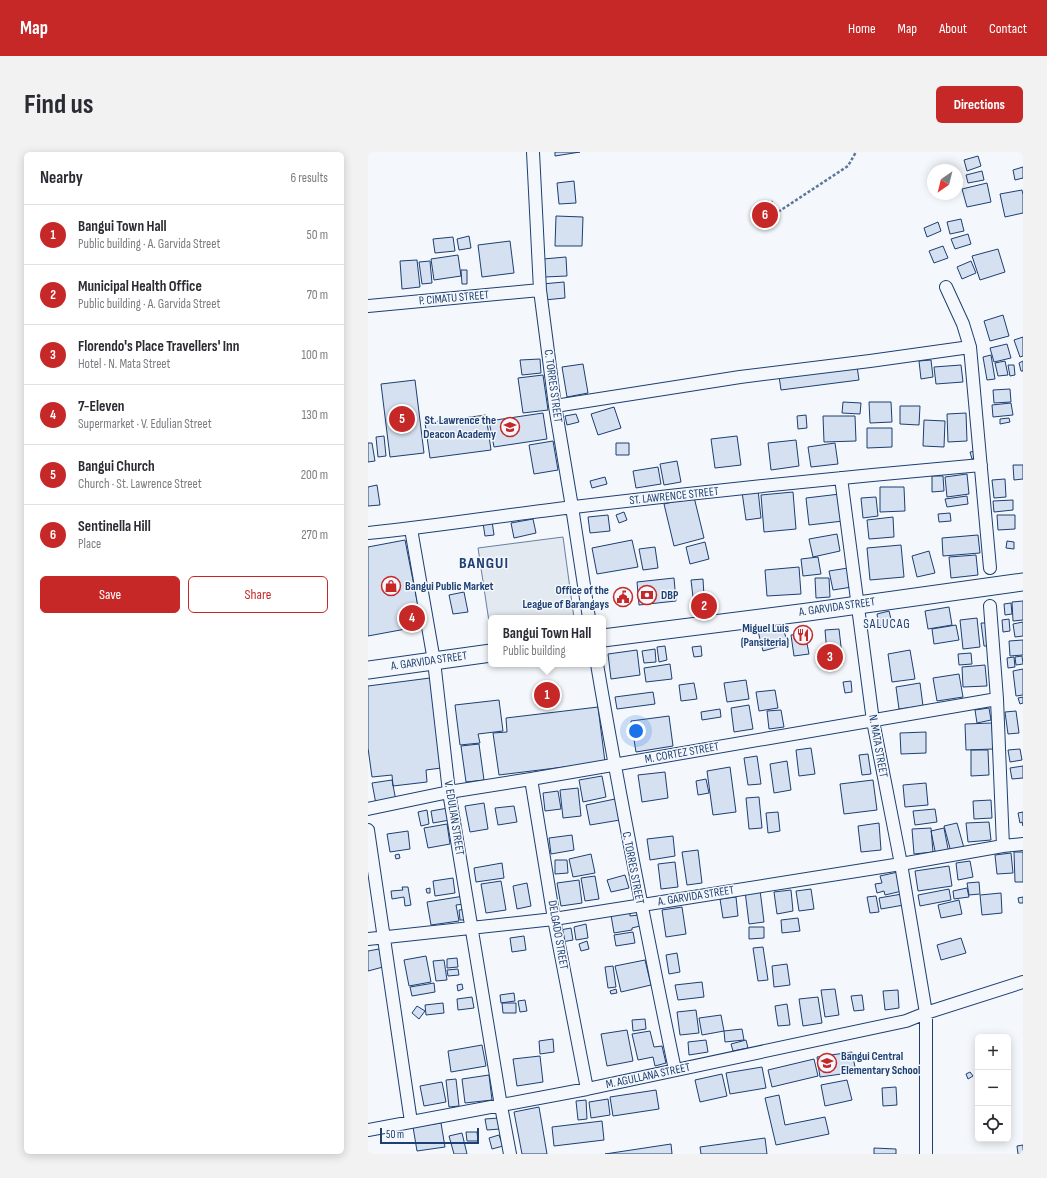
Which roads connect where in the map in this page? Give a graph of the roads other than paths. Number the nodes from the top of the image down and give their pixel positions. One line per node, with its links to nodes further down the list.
1 (533, 152): 3 (street, C. TORRES STREET)
2 (946, 286): 5 (street)
3 (540, 290): 4 (street, P. CIMATU STREET); 6 (street, C. TORRES STREET)
4 (368, 306)
5 (970, 347): 6 (street); 7 (street)
6 (555, 406): 9 (street, C. TORRES STREET)
7 (981, 465): 8 (street, ST. LAWRENCE STREET); 12 (street)
8 (841, 478): 9 (street, ST. LAWRENCE STREET); 14 (street, N. MATA STREET)
9 (572, 508): 10 (street, ST. LAWRENCE STREET); 16 (street, C. TORRES STREET)
10 (411, 529): 11 (street, ST. LAWRENCE STREET); 19 (street, V. EDULIAN STREET)
11 (368, 533)
12 (990, 568)
13 (1023, 582): 14 (main road, A. GARVIDA STREET)
14 (857, 605): 17 (main road, A. GARVIDA STREET); 23 (street, N. MATA STREET)
15 (990, 606): 22 (street)
16 (589, 615)
17 (606, 638)
18 (488, 653): 19 (main road, A. GARVIDA STREET)
19 (434, 661): 21 (main road, A. GARVIDA STREET); 26 (street, V. EDULIAN STREET)
20 (597, 667): 24 (street, C. TORRES STREET)
21 (368, 670)
22 (997, 699): 23 (street, M. CORTEZ STREET); 30 (street)
23 (873, 721): 24 (street, M. CORTEZ STREET); 31 (street, N. MATA STREET)
24 (614, 765): 25 (street, M. CORTEZ STREET); 32 (street, C. TORRES STREET)
25 (531, 779): 26 (street, M. CORTEZ STREET); 33 (street, DELGADO STREET)
26 (449, 792): 27 (street, M. CORTEZ STREET); 34 (street, V. EDULIAN STREET)
27 (368, 809)
28 (368, 830): 35 (street)
29 (1023, 844): 30 (street, A. GARVIDA STREET)
30 (1003, 846): 31 (street, A. GARVIDA STREET)
31 (901, 864): 32 (street, A. GARVIDA STREET); 38 (street, N. MATA STREET)
32 (640, 905): 33 (street, A. GARVIDA STREET); 39 (street, C. TORRES STREET)
33 (554, 919): 34 (street, A. GARVIDA STREET); 40 (street, DELGADO STREET)
34 (472, 928): 35 (street, A. GARVIDA STREET); 41 (street, V. EDULIAN STREET)
35 (383, 937): 36 (street, A. GARVIDA STREET); 42 (street)
36 (368, 939)
37 (1023, 982): 38 (street, M. AGULLANA STREET)
38 (926, 1012): 39 (street, M. AGULLANA STREET); 45 (street, N. MATA STREET)
39 (674, 1070): 40 (street, M. AGULLANA STREET)
40 (587, 1089): 41 (street, M. AGULLANA STREET)
41 (501, 1106): 42 (street, M. AGULLANA STREET); 44 (street, V. EDULIAN STREET)
42 (410, 1122): 43 (street, M. AGULLANA STREET)
43 (368, 1130)
44 (510, 1154)
45 (926, 1154)

